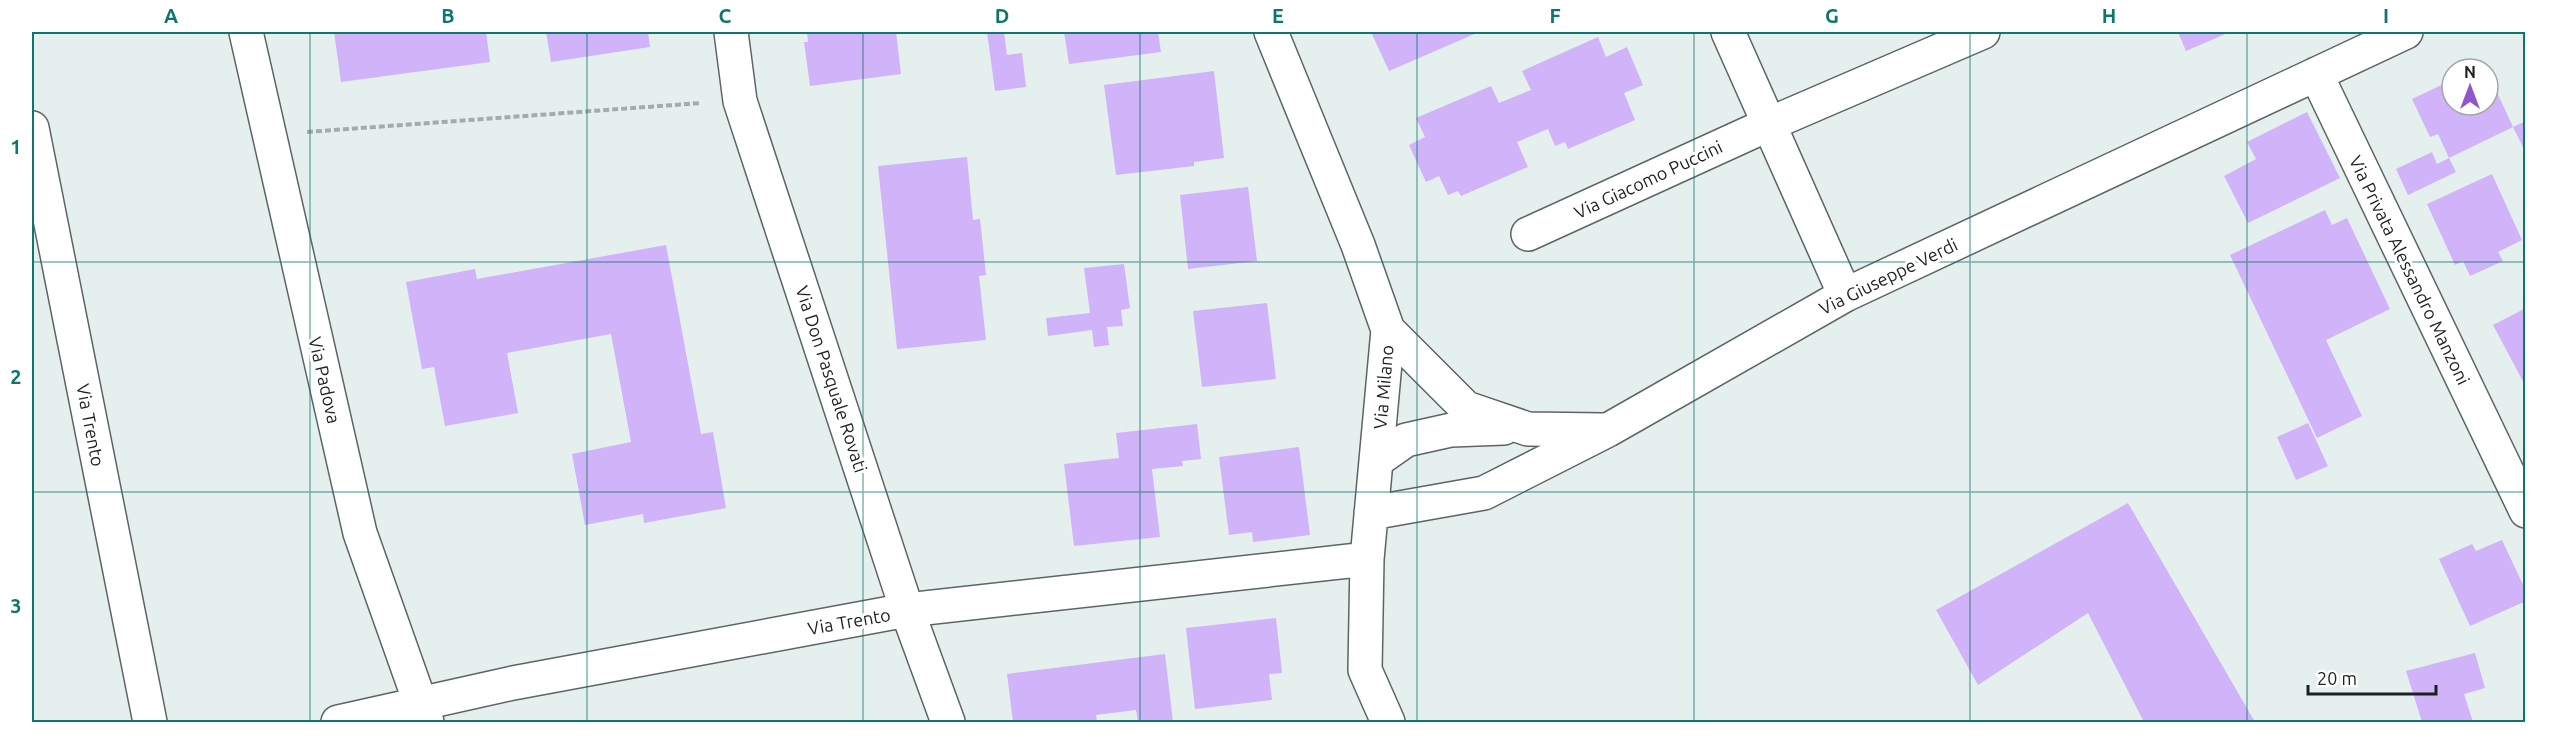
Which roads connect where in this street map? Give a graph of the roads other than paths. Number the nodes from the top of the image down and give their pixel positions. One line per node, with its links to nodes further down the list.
1 (246, 32): 21 (street, Via Padova)
2 (731, 32): 20 (street, Via Don Pasquale Rovati)
3 (1271, 32): 12 (street, Via Milano)
4 (1728, 32): 8 (street)
5 (1983, 32): 8 (street, Via Giacomo Puccini)
6 (2406, 32): 7 (street, Via Giuseppe Verdi)
7 (2316, 74): 11 (street, Via Giuseppe Verdi); 15 (street, Via Privata Alessandro Manzoni)
8 (1767, 125): 10 (street, Via Giacomo Puccini); 11 (street)
9 (32, 128): 22 (street, Via Trento)
10 (1528, 234)
11 (1845, 295): 14 (street, Via Giuseppe Verdi)
12 (1388, 330): 13 (street); 16 (street, Via Milano)
13 (1521, 427): 14 (street); 16 (street)
14 (1608, 430): 18 (street, Via Giuseppe Verdi)
15 (2515, 460): 17 (street, Via Privata Alessandro Manzoni)
16 (1376, 461): 18 (street, Via Milano)
17 (2526, 511)
18 (1371, 513): 19 (street, Via Milano)
19 (1367, 559): 20 (street, Via Trento); 25 (street, Via Milano)
20 (908, 610): 21 (street, Via Trento); 24 (street, Via Don Pasquale Rovati)
21 (423, 714): 23 (street, Via Trento)
22 (150, 723)
23 (338, 723)
24 (948, 723)
25 (1388, 723)

